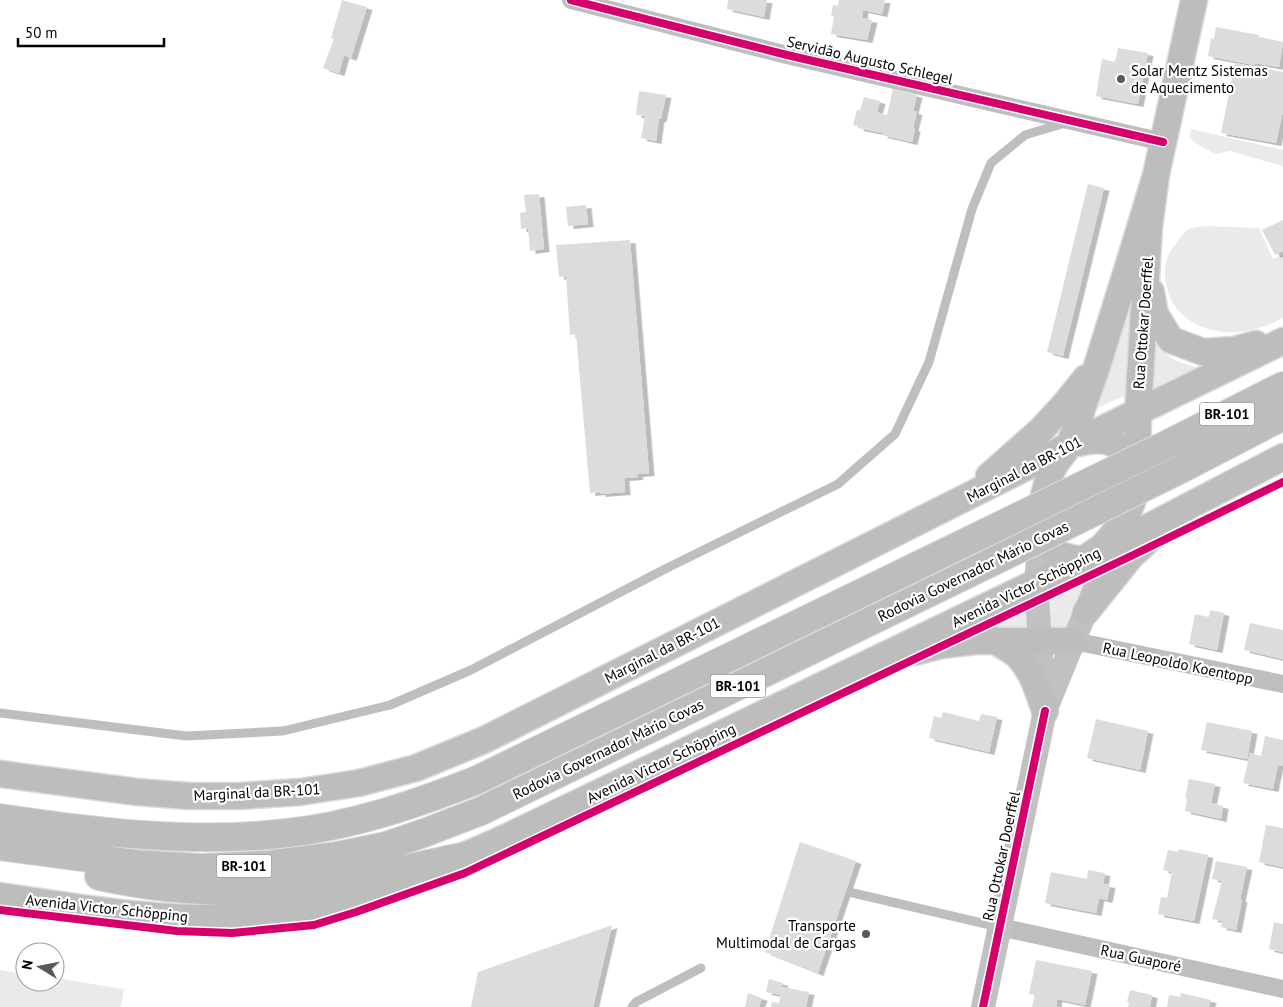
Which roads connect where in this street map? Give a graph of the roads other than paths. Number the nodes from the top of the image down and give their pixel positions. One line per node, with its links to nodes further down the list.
1 (571, 0): 3 (street, Servidão Augusto Schlegel)
2 (1194, 0): 4 (main road, Rua Ottokar Doerffel)
3 (1073, 121): 4 (street, Servidão Augusto Schlegel); 30 (lane)
4 (1163, 142): 5 (main road, Rua Ottokar Doerffel)
5 (1156, 175): 6 (main road, Rua Ottokar Doerffel); 9 (main road, Rua Ottokar Doerffel)
6 (1147, 270): 7 (main road); 11 (main road, Rua Ottokar Doerffel)
7 (1283, 335)
8 (1283, 341): 11 (main road, Marginal da BR-101)
9 (1099, 362): 13 (main road, Rua Ottokar Doerffel); 16 (main road)
10 (1283, 386): 32 (highway, Rodovia Governador Mário Covas / BR-101, bridge)
11 (1138, 412): 13 (main road, Marginal da BR-101); 15 (main road, Rua Ottokar Doerffel)
12 (1283, 416): 33 (highway, Rodovia Governador Mário Covas / BR-101, bridge)
13 (1068, 446): 15 (main road); 16 (main road, Marginal da BR-101); 19 (main road)
14 (1283, 456): 17 (main road, Avenida Victor Schöpping)
15 (1137, 472): 18 (main road)
16 (961, 501): 31 (main road, Marginal da BR-101)
17 (1192, 504): 20 (main road, Avenida Victor Schöpping); 23 (main road)
18 (1127, 515): 20 (main road, Rua Ottokar Doerffel); 21 (main road)
19 (1041, 528): 21 (main road); 22 (main road, Rua Ottokar Doerffel)
20 (1116, 544): 21 (main road, Avenida Victor Schöpping); 23 (main road, Rua Ottokar Doerffel)
21 (1083, 560): 22 (main road, Avenida Victor Schöpping)
22 (1036, 582): 25 (main road, Rua Ottokar Doerffel); 27 (main road, Avenida Victor Schöpping)
23 (1086, 612): 26 (main road, Rua Ottokar Doerffel)
24 (993, 640): 25 (main road); 27 (main road); 29 (main road)
25 (1040, 641): 26 (main road); 29 (main road, Rua Ottokar Doerffel)
26 (1074, 641): 28 (street, Rua Leopoldo Koentopp); 29 (main road, Rua Ottokar Doerffel)
27 (848, 673): 35 (main road, Avenida Victor Schöpping)
28 (1283, 684)
29 (1045, 711): 38 (main road, Rua Ottokar Doerffel)
30 (0, 713)
31 (0, 774)
32 (0, 818)
33 (0, 846)
34 (0, 853): 35 (highway)
35 (466, 856): 37 (main road, Avenida Victor Schöpping)
36 (853, 893): 38 (lane)
37 (0, 896)
38 (1000, 927): 40 (street, Rua Guaporé); 42 (main road, Rua Ottokar Doerffel)
39 (702, 968): 41 (lane)
40 (1283, 989)
41 (632, 1007)
42 (983, 1007)

